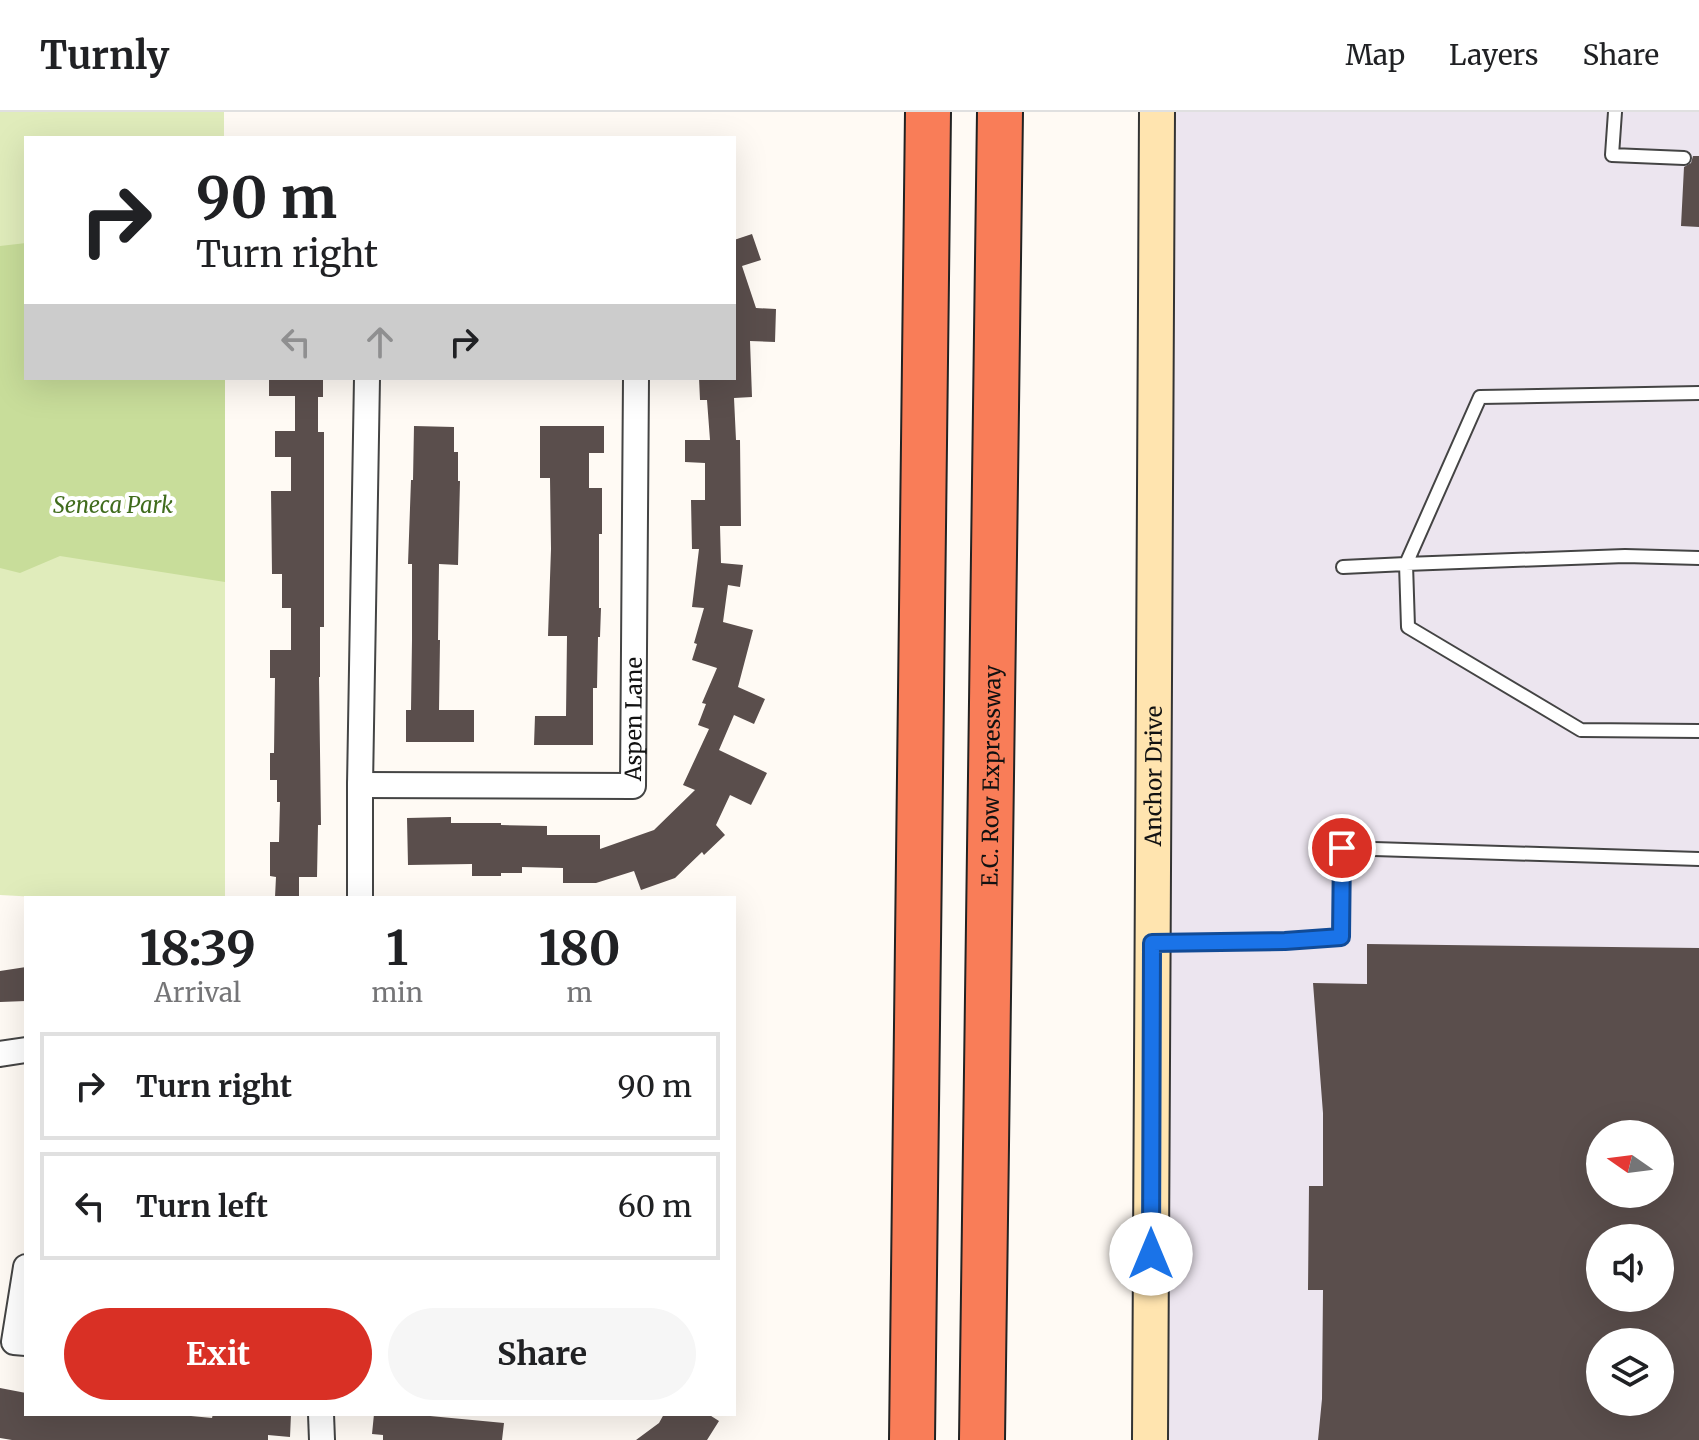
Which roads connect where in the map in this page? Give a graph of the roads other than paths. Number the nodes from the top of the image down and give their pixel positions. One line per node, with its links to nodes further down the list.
1 (928, 112): 23 (highway)
2 (1000, 112): 24 (highway, E.C. Row Expressway)
3 (1157, 112): 16 (street, Anchor Drive)
4 (1615, 112): 5 (lane)
5 (1684, 158)
6 (367, 380): 13 (street)
7 (636, 380): 13 (street, Aspen Lane)
8 (1699, 393): 10 (lane)
9 (1699, 558): 10 (lane)
10 (1406, 564): 11 (lane); 12 (lane)
11 (1343, 567)
12 (1699, 731)
13 (360, 785): 15 (street)
14 (1699, 859): 16 (lane)
15 (360, 896)
16 (1152, 943): 25 (street, Anchor Drive)
17 (24, 1050): 18 (street)
18 (0, 1054)
19 (24, 1280): 20 (street)
20 (24, 1343)
21 (321, 1416): 22 (street)
22 (322, 1440)
23 (912, 1440)
24 (982, 1440)
25 (1150, 1440)

